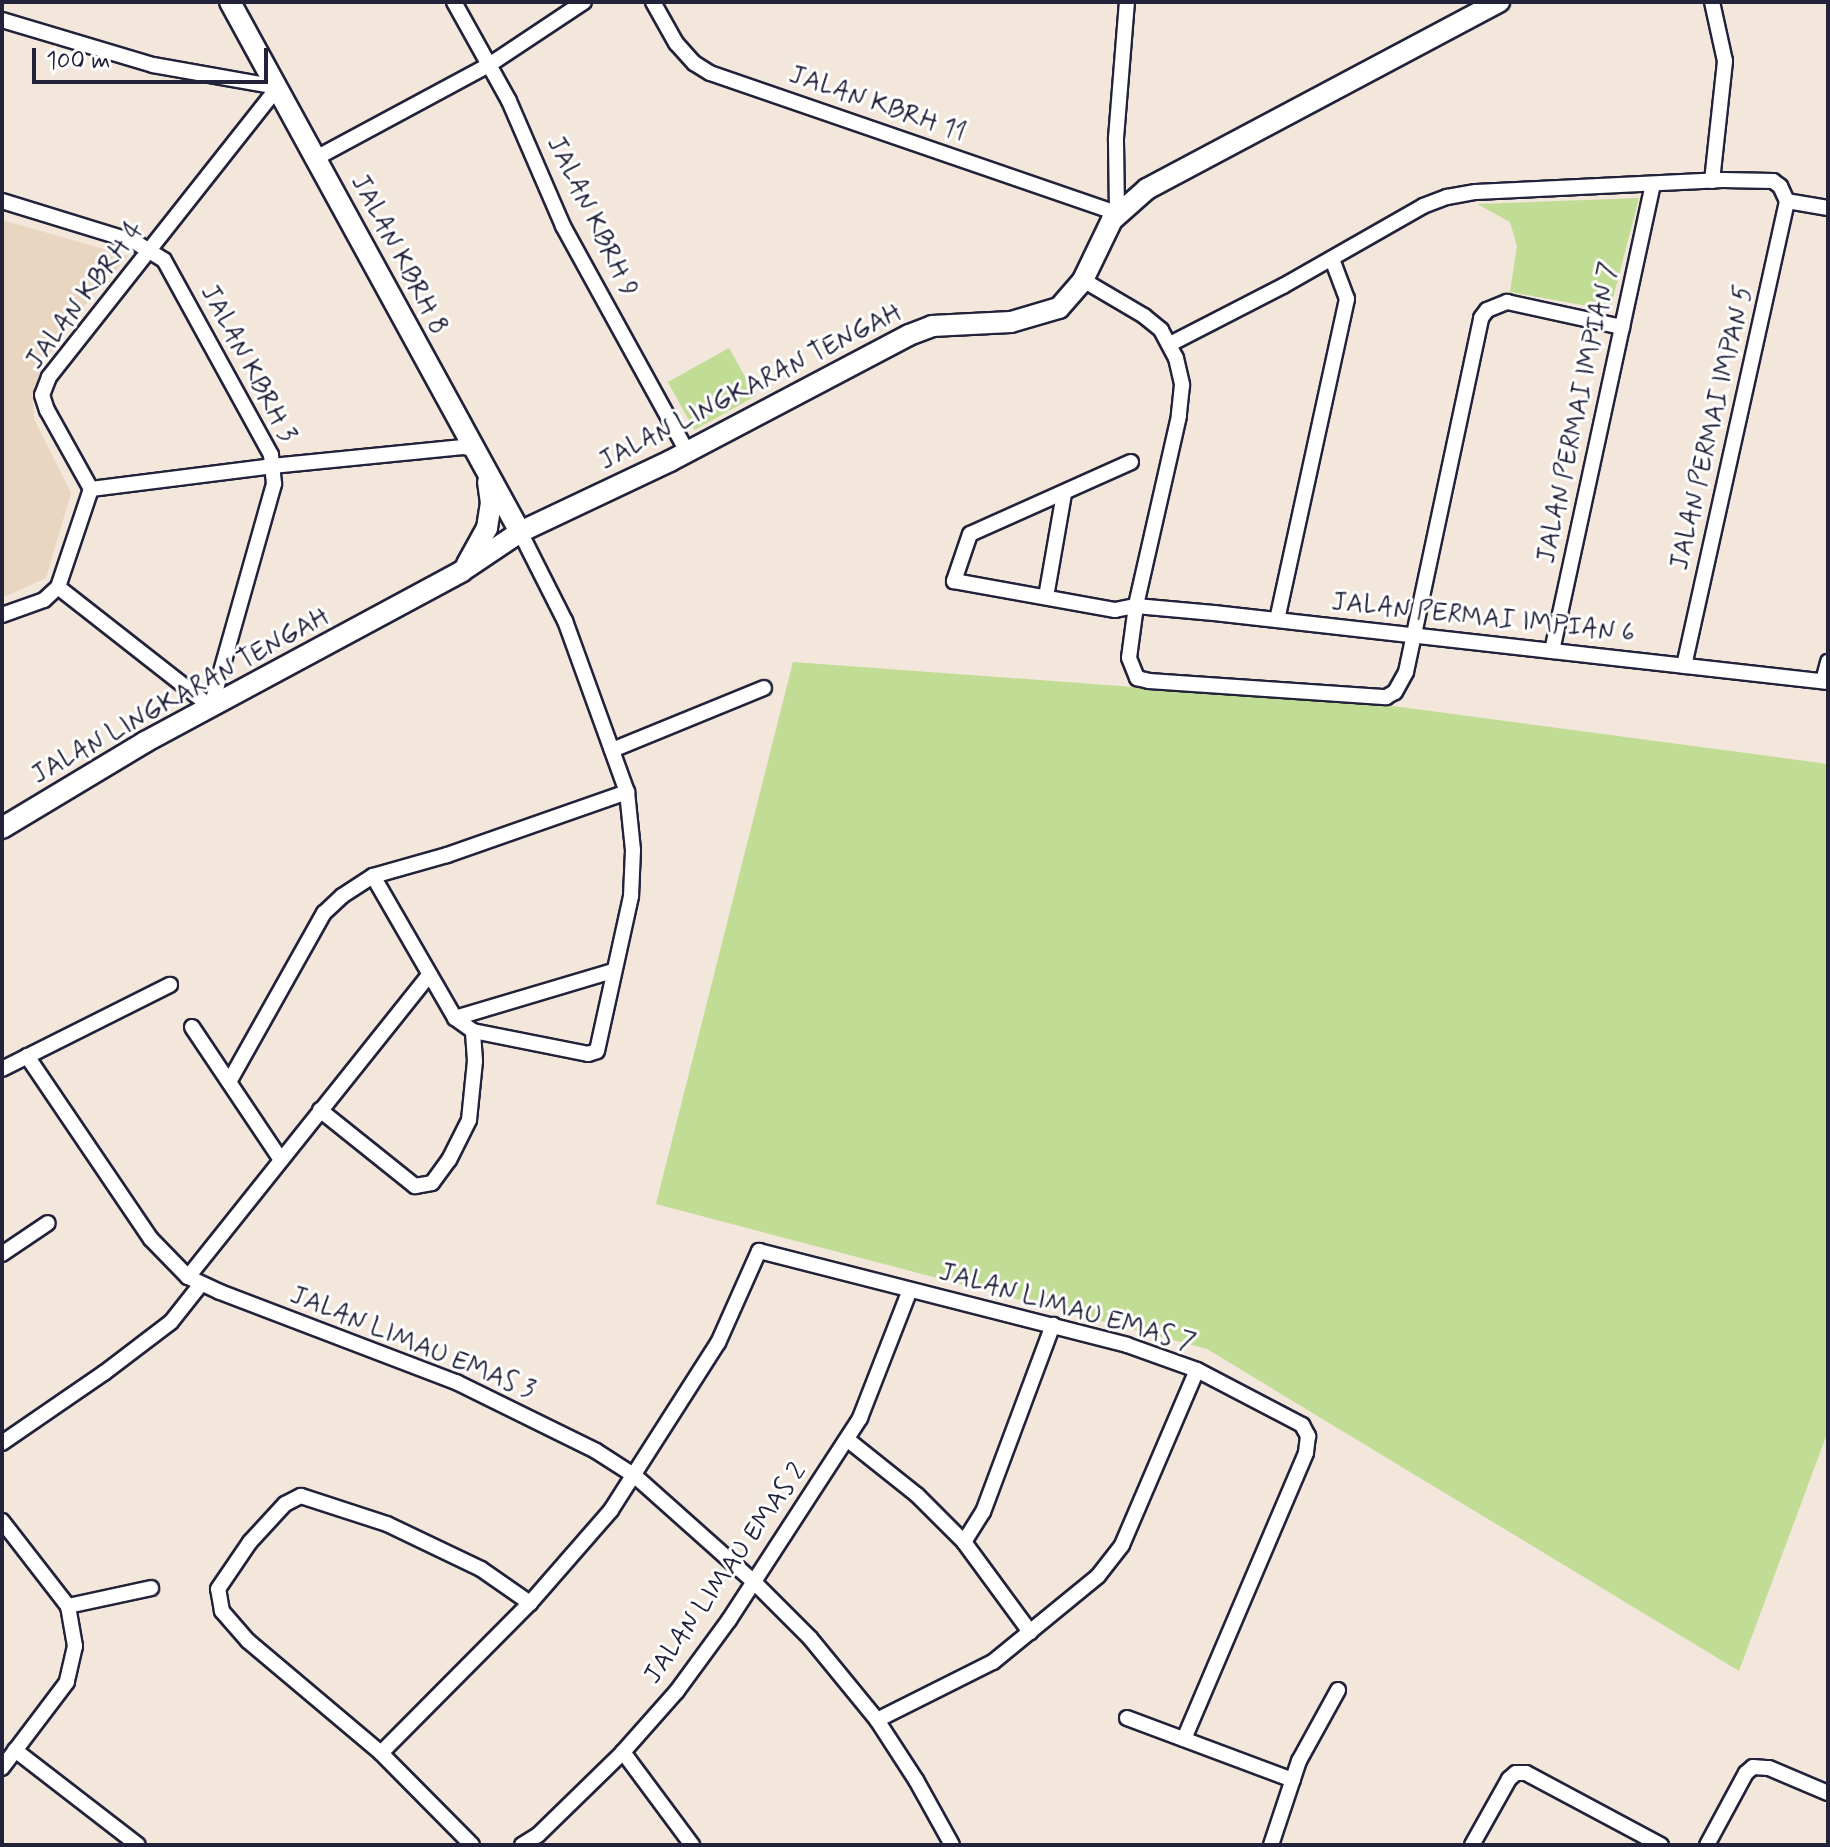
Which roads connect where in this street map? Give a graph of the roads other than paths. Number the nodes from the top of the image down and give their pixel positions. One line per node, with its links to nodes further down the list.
1 (230, 2): 10 (street, JALAN KBRH 8)
2 (454, 2): 9 (street, JALAN KBRH 9)
3 (584, 2): 9 (street)
4 (653, 2): 17 (street, JALAN KBRH 11)
5 (1127, 2): 17 (street)
6 (1499, 2): 17 (street, JALAN LINGKARAN TENGAH)
7 (1712, 2): 12 (street)
8 (2, 20): 10 (street)
9 (489, 65): 11 (street); 24 (street, JALAN KBRH 9)
10 (278, 87): 11 (street, JALAN KBRH 8); 18 (street, JALAN KBRH 4)
11 (316, 158): 23 (street, JALAN KBRH 8)
12 (1712, 181): 13 (street); 15 (street)
13 (1653, 185): 19 (street); 21 (street, JALAN PERMAI IMPIAN 7)
14 (2, 201): 18 (street, JALAN KBRH 3)
15 (1787, 201): 16 (street); 40 (street, JALAN PERMAI IMPAN 5)
16 (1828, 208)
17 (1117, 213): 20 (street, JALAN LINGKARAN TENGAH)
18 (149, 251): 26 (street, JALAN KBRH 3); 28 (street, JALAN KBRH 4)
19 (1332, 259): 22 (street); 36 (street)
20 (1083, 280): 22 (street); 24 (street, JALAN LINGKARAN TENGAH)
21 (1622, 327): 37 (street); 38 (street, JALAN PERMAI IMPIAN 7)
22 (1170, 344): 34 (street)
23 (473, 449): 26 (street); 27 (street, JALAN KBRH 8)
24 (687, 452): 30 (street, JALAN LINGKARAN TENGAH)
25 (1131, 462): 29 (street)
26 (272, 466): 28 (street); 43 (street, JALAN KBRH 3)
27 (488, 478): 30 (street, JALAN KBRH 8); 31 (street)
28 (91, 489): 32 (street)
29 (1064, 494): 33 (street); 33 (street, JALAN PERMAI IMPIAN 6)
30 (520, 532): 31 (street, JALAN LINGKARAN TENGAH); 44 (street)
31 (462, 571): 43 (street, JALAN LINGKARAN TENGAH)
32 (58, 587): 35 (street); 43 (street)
33 (1046, 597): 34 (street, JALAN PERMAI IMPIAN 6)
34 (1136, 606): 36 (street, JALAN PERMAI IMPIAN 6); 37 (street)
35 (2, 615)
36 (1277, 620): 37 (street, JALAN PERMAI IMPIAN 6)
37 (1414, 636): 38 (street, JALAN PERMAI IMPIAN 6)
38 (1552, 651): 40 (street, JALAN PERMAI IMPIAN 6)
39 (1828, 662): 41 (street)
40 (1684, 666): 41 (street, JALAN PERMAI IMPIAN 6)
41 (1826, 682)
42 (764, 688): 44 (street)
43 (211, 707): 46 (street, JALAN LINGKARAN TENGAH)
44 (612, 750): 45 (street)
45 (627, 792): 47 (street); 48 (street)
46 (2, 828)
47 (373, 876): 49 (street); 56 (street)
48 (613, 971): 51 (street); 53 (street)
49 (428, 976): 51 (street); 57 (street)
50 (170, 985): 54 (street)
51 (455, 1018): 53 (street)
52 (192, 1027): 56 (street)
53 (473, 1031): 57 (street)
54 (27, 1056): 55 (street); 61 (street, JALAN LIMAU EMAS 3)
55 (2, 1069)
56 (229, 1082): 58 (street)
57 (320, 1110): 58 (street)
58 (281, 1160): 61 (street)
59 (48, 1223): 60 (street)
60 (2, 1254)
61 (195, 1281): 66 (street); 67 (street, JALAN LIMAU EMAS 3)
62 (910, 1290): 63 (street, JALAN LIMAU EMAS 7); 65 (street, JALAN LIMAU EMAS 2); 67 (street, JALAN LIMAU EMAS 7)
63 (1053, 1325): 64 (street, JALAN LIMAU EMAS 7); 69 (street)
64 (1197, 1370): 74 (street); 78 (street, JALAN LIMAU EMAS 7)
65 (848, 1440): 69 (street); 70 (street, JALAN LIMAU EMAS 2)
66 (2, 1443)
67 (635, 1476): 70 (street, JALAN LIMAU EMAS 3); 72 (street)
68 (2, 1521): 73 (street)
69 (964, 1542): 74 (street)
70 (753, 1581): 77 (street, JALAN LIMAU EMAS 3); 80 (street, JALAN LIMAU EMAS 2)
71 (151, 1588): 73 (street)
72 (530, 1603): 81 (street); 81 (street)
73 (68, 1606): 79 (street)
74 (1030, 1632): 77 (street)
75 (1338, 1690): 83 (street)
76 (1127, 1718): 78 (street)
77 (877, 1720): 90 (street, JALAN LIMAU EMAS 3)
78 (1184, 1739): 83 (street)
79 (15, 1750): 82 (street); 86 (street)
80 (623, 1752): 85 (street, JALAN LIMAU EMAS 2); 89 (street)
81 (381, 1753): 87 (street)
82 (2, 1768)
83 (1293, 1780): 91 (street)
84 (1828, 1793): 94 (street)
85 (543, 1840): 88 (street, JALAN LIMAU EMAS 2)
86 (138, 1845)
87 (472, 1845)
88 (522, 1845)
89 (692, 1845)
90 (952, 1845)
91 (1271, 1845)
92 (1472, 1845): 93 (street)
93 (1661, 1845)
94 (1707, 1845)

